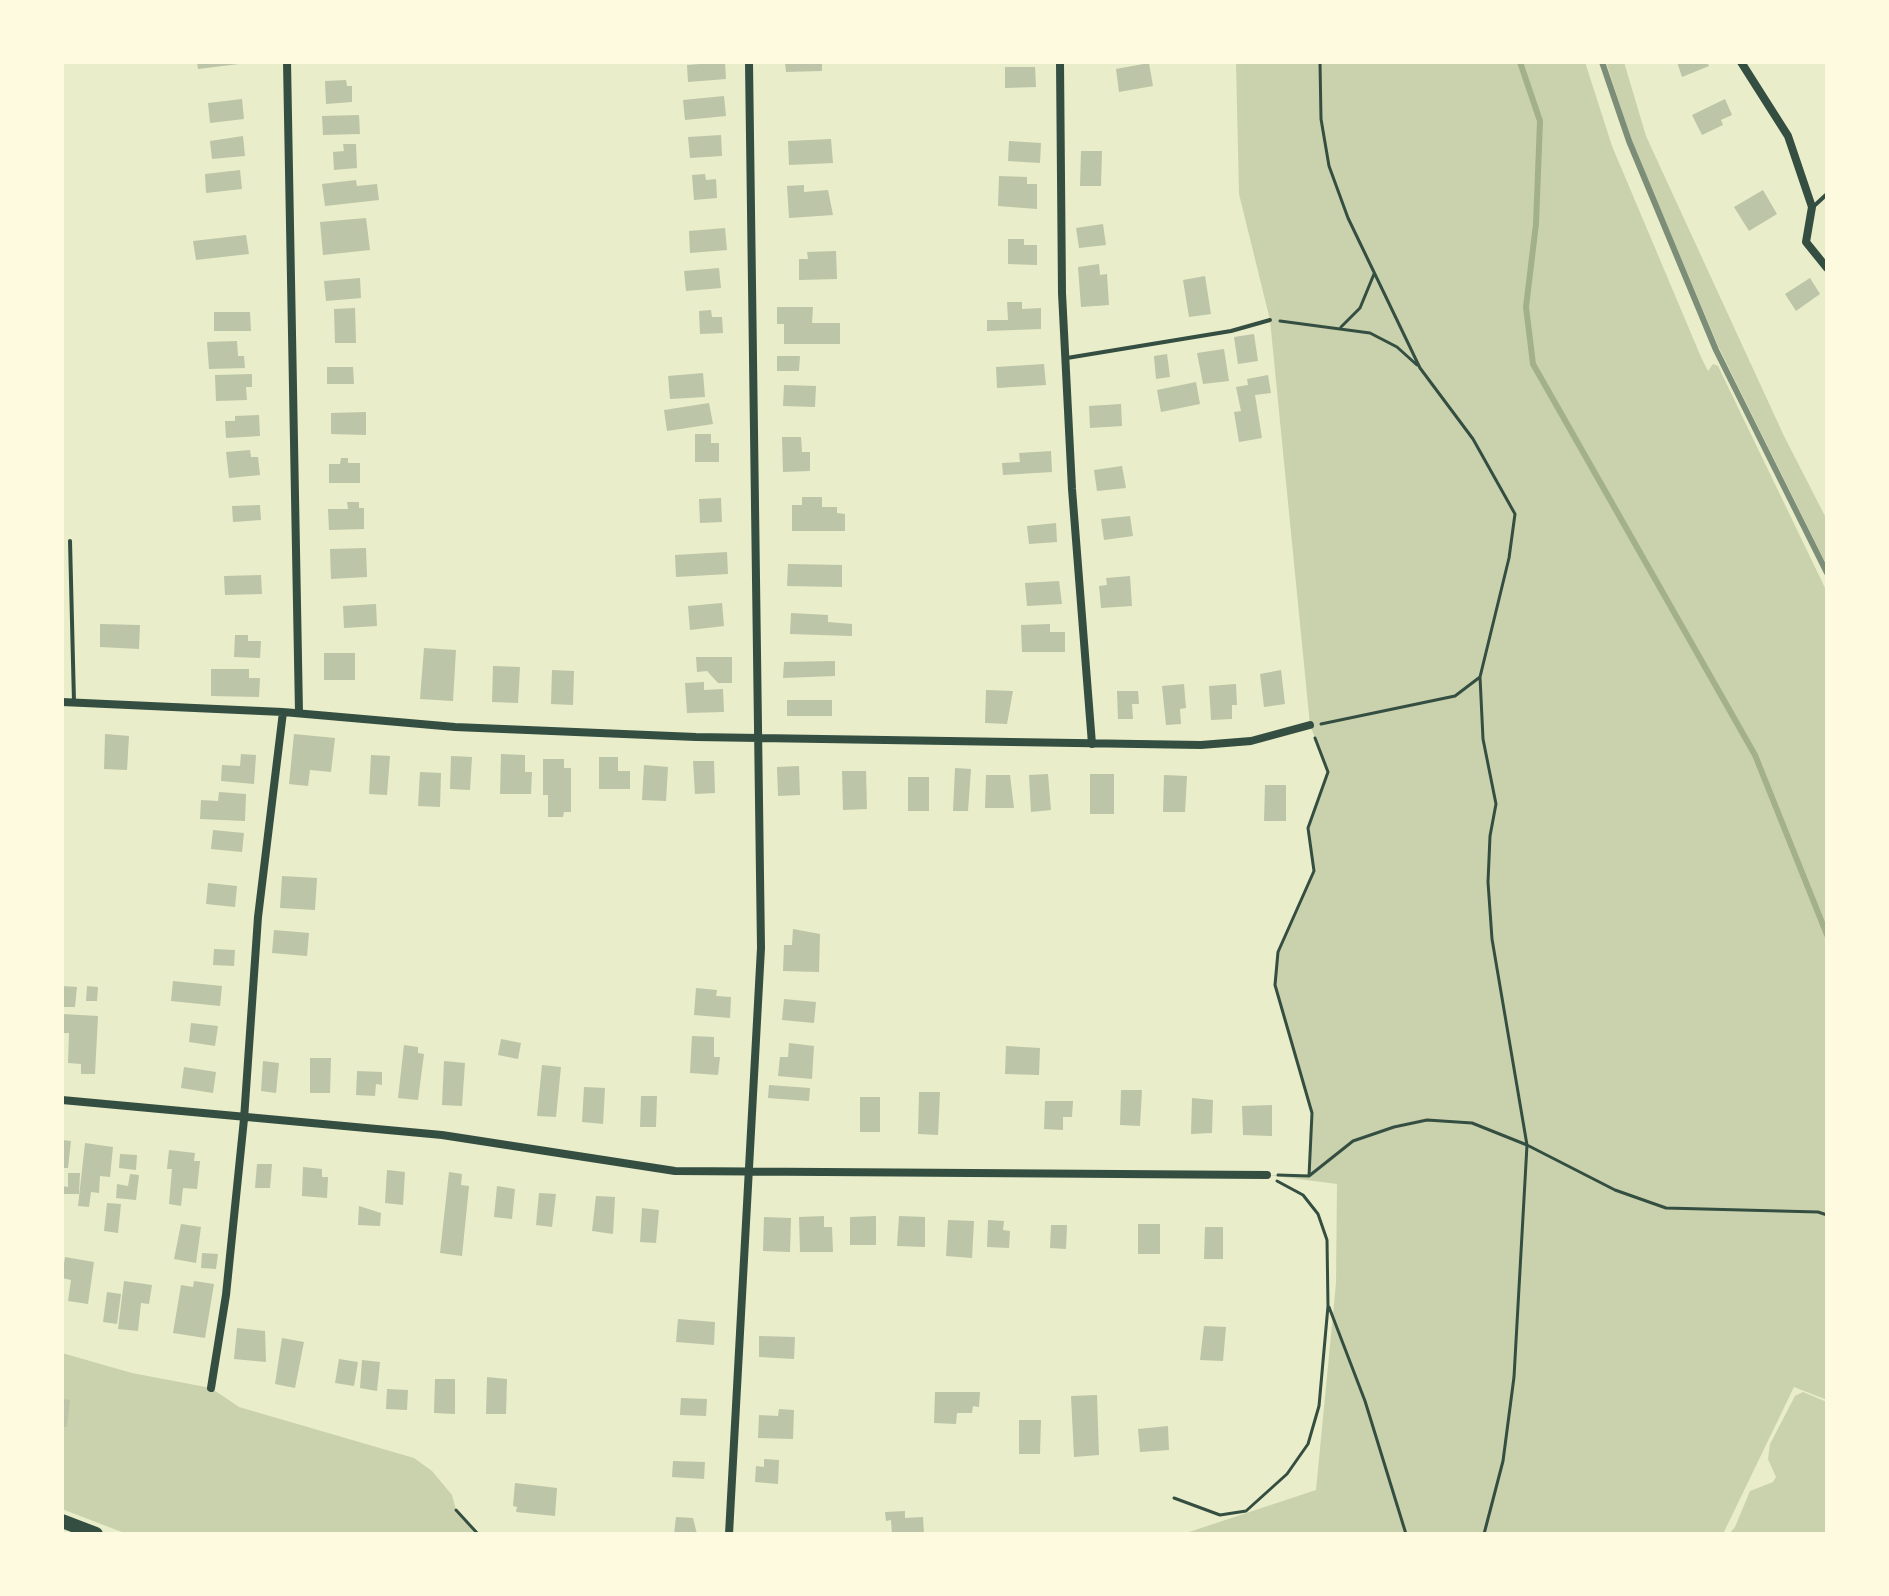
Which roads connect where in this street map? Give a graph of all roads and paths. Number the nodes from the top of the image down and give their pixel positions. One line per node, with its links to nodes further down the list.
1 (287, 62): 19 (street)
2 (749, 62): 21 (street)
3 (1060, 62): 12 (street)
4 (1320, 62): 9 (path)
5 (1741, 62): 7 (street)
6 (1827, 194): 7 (lane)
7 (1812, 207): 8 (street)
8 (1827, 268)
9 (1374, 271): 11 (path); 13 (path)
10 (1270, 320): 11 (path); 12 (lane)
11 (1341, 327): 13 (path)
12 (1067, 358): 22 (street)
13 (1420, 368): 15 (path)
14 (70, 541): 17 (lane)
15 (1480, 677): 20 (path); 25 (path)
16 (62, 702): 17 (street)
17 (74, 702): 18 (street)
18 (283, 712): 19 (street); 24 (street)
19 (299, 713): 21 (street)
20 (1310, 725): 22 (street); 28 (path)
21 (756, 736): 22 (street); 26 (street)
22 (1092, 744)
23 (62, 1100): 24 (street)
24 (244, 1119): 26 (street); 31 (street)
25 (1527, 1145): 28 (path); 29 (path); 39 (path)
26 (750, 1170): 27 (street); 37 (street)
27 (1267, 1175): 28 (path); 30 (path)
28 (1309, 1176)
29 (1827, 1215)
30 (1328, 1306): 32 (path); 38 (path)
31 (211, 1388)
32 (1174, 1498)
33 (456, 1510): 36 (path)
34 (62, 1521): 35 (highway)
35 (96, 1534)
36 (478, 1534)
37 (729, 1534)
38 (1406, 1534)
39 (1484, 1534)

